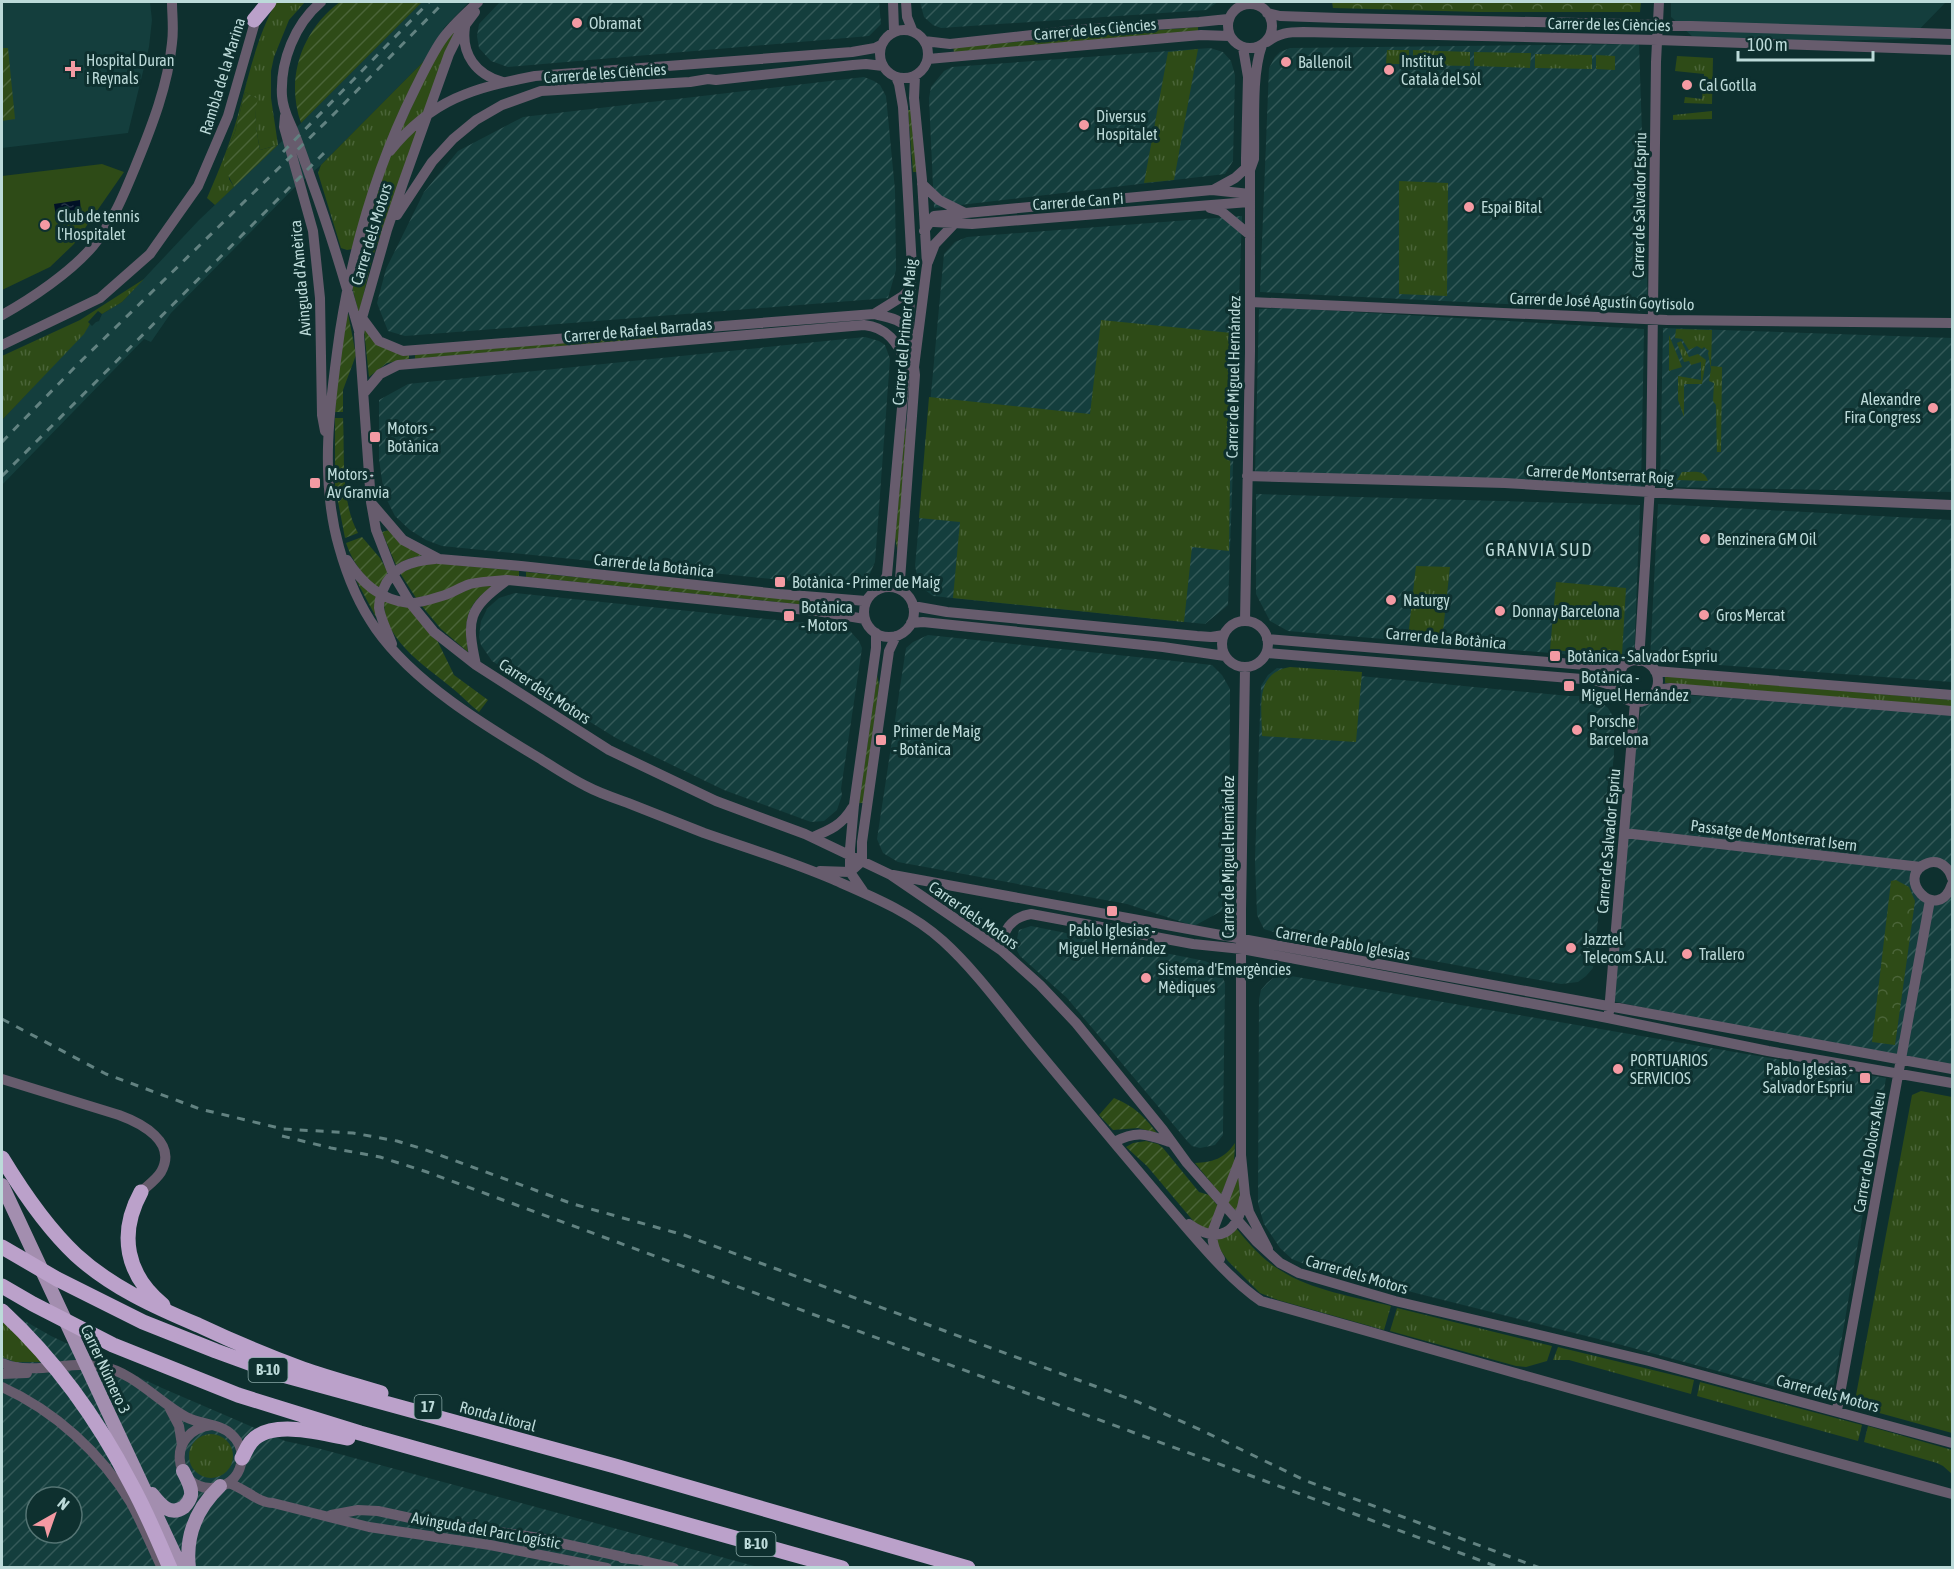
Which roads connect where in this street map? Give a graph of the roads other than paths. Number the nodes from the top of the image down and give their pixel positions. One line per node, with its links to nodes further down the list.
1 (167, 2): 14 (street)
2 (172, 2): 14 (street)
3 (263, 2): 13 (street, Rambla de la Marina)
4 (268, 2): 13 (highway)
5 (321, 2): 37 (street, Avinguda d'Amèrica)
6 (480, 2): 15 (street, Carrer dels Motors); 33 (street, Carrer dels Motors)
7 (893, 2): 17 (street)
8 (906, 2): 18 (street)
9 (1245, 2): 11 (street); 12 (street)
10 (1659, 2): 16 (street, Carrer de Salvador Espriu)
11 (1267, 13): 16 (street, Carrer de les Ciències); 23 (street)
12 (1228, 19): 20 (street); 22 (street, Carrer de les Ciències)
13 (255, 20): 60 (street, Rambla de la Marina)
14 (172, 21): 53 (street)
15 (466, 24): 31 (street); 32 (street, Carrer dels Motors)
16 (1658, 25): 19 (street, Carrer de les Ciències); 21 (street, Carrer de Salvador Espriu)
17 (894, 31): 18 (street); 24 (street)
18 (913, 32): 22 (street)
19 (1953, 34)
20 (1229, 36): 25 (street); 27 (street, Carrer de les Ciències)
21 (1657, 40): 23 (street, Carrer de les Ciències); 26 (street, Carrer de les Ciències); 56 (street, Carrer de Salvador Espriu)
22 (924, 41): 27 (street)
23 (1264, 43): 25 (street); 34 (street, Carrer de Miguel Hernández)
24 (881, 45): 28 (street); 31 (street, Carrer de les Ciències)
25 (1243, 48): 34 (street, Carrer de Miguel Hernández)
26 (1953, 50)
27 (928, 59): 29 (street)
28 (883, 66): 30 (street); 44 (street, Carrer de les Ciències)
29 (915, 76): 30 (street); 36 (street, Carrer del Primer de Maig)
30 (896, 77): 35 (street, Carrer del Primer de Maig)
31 (503, 82): 32 (street, Carrer de les Ciències)
32 (429, 113): 33 (street, Carrer dels Motors); 44 (street, Carrer dels Motors)
33 (385, 159): 47 (street, Carrer dels Motors)
34 (1248, 169): 38 (street, Carrer de Can Pi); 39 (street, Carrer de Miguel Hernández)
35 (907, 181): 42 (street); 48 (street, Carrer del Primer de Maig)
36 (922, 184): 41 (street); 42 (street, Carrer del Primer de Maig)
37 (308, 185): 46 (street, Avinguda d'Amèrica); 63 (street, Avinguda d'Amèrica)
38 (1212, 190): 39 (street, Carrer de Can Pi); 41 (street, Carrer de Can Pi)
39 (1249, 198): 40 (street, Carrer de Can Pi); 45 (street, Carrer de Miguel Hernández)
40 (1204, 206): 43 (street, Carrer de Can Pi); 45 (street)
41 (965, 213): 42 (street, Carrer de Can Pi)
42 (927, 220): 43 (street, Carrer de Can Pi); 48 (street); 49 (street, Carrer del Primer de Maig)
43 (954, 224): 49 (street)
44 (387, 230): 55 (street, Carrer dels Motors)
45 (1250, 235): 52 (street, Carrer de Miguel Hernández)
46 (337, 257): 47 (street, Carrer dels Motors); 50 (street, Avinguda d'Amèrica)
47 (355, 258): 50 (street, Carrer dels Motors)
48 (912, 262): 51 (street, Carrer del Primer de Maig)
49 (927, 265): 61 (street, Carrer del Primer de Maig)
50 (347, 288): 59 (street, Avinguda d'Amèrica); 63 (street, Carrer dels Motors)
51 (911, 288): 54 (street, Carrer de Rafael Barradas); 58 (street, Carrer del Primer de Maig)
52 (1250, 302): 56 (street, Carrer de José Agustín Goytisolo); 64 (street, Carrer de Miguel Hernández)
53 (2, 313)
54 (873, 314): 55 (street, Carrer de Rafael Barradas); 58 (street, Carrer de Rafael Barradas)
55 (362, 318): 59 (street, Carrer dels Motors)
56 (1653, 319): 57 (street, Carrer de José Agustín Goytisolo); 65 (street, Carrer de Salvador Espriu)
57 (1953, 323)
58 (908, 329): 61 (street, Carrer del Primer de Maig)
59 (359, 334): 62 (street, Carrer dels Motors)
60 (2, 345)
61 (910, 365): 62 (street, Carrer de Rafael Barradas); 72 (street, Carrer del Primer de Maig); 73 (street, Carrer del Primer de Maig)
62 (364, 393): 66 (street, Carrer dels Motors)
63 (327, 442): 68 (street, Carrer dels Motors)
64 (1246, 476): 65 (street, Carrer de Montserrat Roig); 79 (street, Carrer de Miguel Hernández)
65 (1650, 492): 67 (street, Carrer de Montserrat Roig); 88 (street, Carrer de Salvador Espriu)
66 (370, 502): 69 (street, Carrer de la Botànica); 70 (street, Carrer dels Motors)
67 (1953, 506)
68 (338, 544): 74 (street); 85 (street, Carrer dels Motors)
69 (439, 559): 70 (street, Carrer de la Botànica); 75 (street, Carrer de la Botànica)
70 (393, 574): 74 (street); 76 (street, Carrer dels Motors)
71 (507, 580): 76 (street, Carrer de la Botànica); 78 (street, Carrer de la Botànica); 89 (street)
72 (881, 588): 73 (street); 75 (street)
73 (902, 590): 77 (street)
74 (381, 595): 76 (street); 85 (street)
75 (866, 601): 78 (street)
76 (411, 604): 89 (street, Carrer dels Motors)
77 (913, 606): 80 (street); 82 (street)
78 (865, 619): 81 (street)
79 (1245, 621): 82 (street); 84 (street)
80 (911, 623): 83 (street); 87 (street)
81 (876, 633): 83 (street); 98 (street)
82 (1224, 635): 87 (street)
83 (896, 636): 102 (street)
84 (1268, 639): 86 (street); 91 (street, Carrer de la Botànica)
85 (394, 650): 104 (street, Carrer dels Motors)
86 (1266, 653): 90 (street); 93 (street, Carrer de la Botànica)
87 (1225, 656): 90 (street)
88 (1639, 661): 91 (street); 92 (street)
89 (476, 665): 100 (street, Carrer dels Motors)
90 (1245, 668): 111 (street, Carrer de Miguel Hernández)
91 (1622, 668): 93 (street)
92 (1655, 671): 94 (street); 95 (street)
93 (1617, 687): 96 (street)
94 (1654, 693): 96 (street); 97 (street)
95 (1953, 695)
96 (1635, 702): 99 (street, Carrer de Salvador Espriu)
97 (1953, 711)
98 (854, 806): 100 (street); 101 (street)
99 (1624, 833): 103 (street, Passatge de Montserrat Isern); 113 (street, Carrer de Salvador Espriu)
100 (813, 837): 101 (street, Carrer dels Motors)
101 (850, 855): 102 (street, Carrer dels Motors); 105 (street)
102 (862, 861): 105 (street); 106 (street, Carrer dels Motors)
103 (1921, 867): 107 (street, Passatge de Montserrat Isern); 110 (street)
104 (811, 870): 105 (street); 109 (street, Carrer dels Motors)
105 (850, 872): 109 (street)
106 (891, 875): 111 (street, Carrer de Pablo Iglesias); 112 (street, Carrer dels Motors)
107 (1953, 879)
108 (1953, 884): 110 (street)
109 (863, 891): 124 (street, Carrer dels Motors)
110 (1930, 900): 119 (street, Carrer de Dolors Aleu)
111 (1242, 944): 112 (street, Carrer de Pablo Iglesias); 113 (street, Carrer de Pablo Iglesias); 114 (street, Carrer de Pablo Iglesias); 126 (street, Carrer de Miguel Hernández)
112 (1001, 950): 125 (street, Carrer dels Motors)
113 (1609, 1005): 114 (street, Carrer de Salvador Espriu); 115 (street, Carrer de Pablo Iglesias)
114 (1608, 1018): 117 (street, Carrer de Pablo Iglesias)
115 (1789, 1039): 116 (street, Carrer de Pablo Iglesias); 117 (street)
116 (1827, 1046): 118 (street); 119 (street, Carrer de Pablo Iglesias)
117 (1787, 1054): 118 (street, Carrer de Pablo Iglesias)
118 (1823, 1060): 121 (street, Carrer de Pablo Iglesias)
119 (1901, 1060): 120 (street, Carrer de Pablo Iglesias); 121 (street, Carrer de Dolors Aleu)
120 (1953, 1069)
121 (1899, 1073): 123 (street, Carrer de Pablo Iglesias); 147 (street, Carrer de Dolors Aleu)
122 (2, 1079): 129 (street)
123 (1953, 1083)
124 (1113, 1142): 125 (street); 132 (street, Carrer dels Motors)
125 (1170, 1142): 131 (street, Carrer dels Motors)
126 (1241, 1155): 130 (street, Carrer de Miguel Hernández); 131 (street, Carrer de Miguel Hernández)
127 (2, 1158): 140 (highway, B-10)
128 (2, 1185): 155 (main road, Carrer Número 3)
129 (141, 1192): 140 (highway)
130 (1245, 1195): 133 (street, Carrer de Miguel Hernández); 136 (street, Carrer de Miguel Hernández)
131 (1223, 1202): 133 (street, Carrer dels Motors); 134 (street, Carrer de Miguel Hernández)
132 (1176, 1216): 134 (street); 137 (street, Carrer dels Motors)
133 (1238, 1221): 134 (street); 136 (street, Carrer dels Motors)
134 (1212, 1235): 137 (street)
135 (2, 1247): 151 (highway, Ronda Litoral / B-10)
136 (1272, 1257): 147 (street, Carrer dels Motors)
137 (1230, 1275): 157 (street, Carrer dels Motors)
138 (2, 1286): 152 (highway, B-10)
139 (2, 1311): 141 (highway)
140 (199, 1326): 143 (highway, B-10)
141 (46, 1361): 142 (street); 144 (street); 146 (street); 166 (highway)
142 (2, 1363)
143 (303, 1369): 151 (highway, 17)
144 (2, 1374)
145 (2, 1387): 165 (street)
146 (163, 1401): 148 (street); 150 (street)
147 (1837, 1410): 149 (street, Carrer dels Motors)
148 (212, 1425): 150 (street); 153 (street)
149 (1953, 1443)
150 (182, 1445): 154 (street)
151 (552, 1450): 173 (highway, Ronda Litoral / B-10)
152 (438, 1456): 153 (highway); 172 (highway, B-10)
153 (241, 1461): 156 (street); 158 (street, Avinguda del Parc Logístic)
154 (183, 1472): 155 (main road); 156 (street)
155 (137, 1474): 167 (main road, Carrer Número 3)
156 (224, 1485): 158 (street, Avinguda del Parc Logístic); 168 (main road)
157 (1953, 1494)
158 (273, 1503): 159 (street, Avinguda del Parc Logístic)
159 (329, 1516): 160 (street, Avinguda del Parc Logístic); 161 (street, Avinguda del Parc Logístic)
160 (424, 1521): 161 (street, Avinguda del Parc Logístic); 162 (street, Avinguda del Parc Logístic)
161 (360, 1524): 163 (street, Avinguda del Parc Logístic)
162 (478, 1530): 163 (street, Avinguda del Parc Logístic); 164 (street, Avinguda del Parc Logístic)
163 (544, 1552): 164 (street, Avinguda del Parc Logístic); 169 (street); 170 (street, Avinguda del Parc Logístic)
164 (628, 1558): 171 (street, Avinguda del Parc Logístic)
165 (162, 1568)
166 (171, 1568)
167 (181, 1568)
168 (189, 1568)
169 (544, 1568)
170 (607, 1568)
171 (674, 1568)
172 (842, 1568)
173 (968, 1568)

